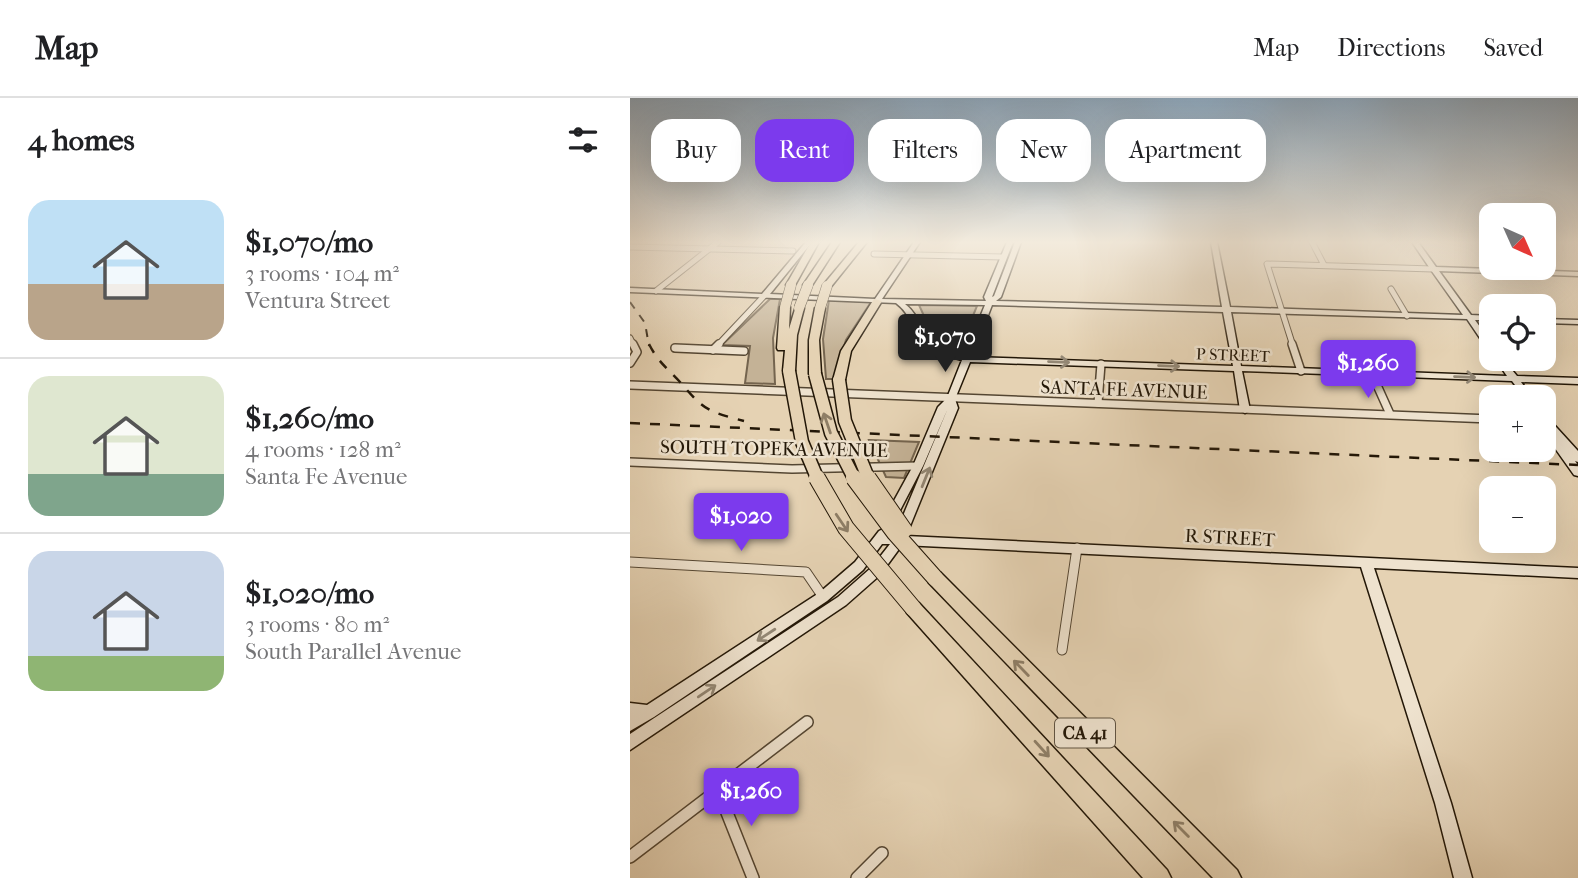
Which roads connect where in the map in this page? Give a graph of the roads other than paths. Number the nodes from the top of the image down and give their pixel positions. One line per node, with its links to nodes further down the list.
1 (672, 278): 17 (street)
2 (779, 278): 18 (main road)
3 (795, 278): 41 (highway, bridge)
4 (812, 278): 41 (highway, bridge)
5 (830, 278): 13 (highway, CA 41)
6 (833, 278): 13 (highway)
7 (892, 278): 14 (main road)
8 (995, 278): 23 (main road)
9 (1004, 278): 23 (main road)
10 (1220, 278): 25 (main road)
11 (1272, 278): 26 (street)
12 (1440, 278): 28 (main road)
13 (827, 286): 66 (highway, CA 41, one-way to 13, bridge)
14 (886, 287): 19 (main road); 20 (main road)
15 (1391, 289): 27 (street)
16 (630, 290): 17 (main road)
17 (656, 291): 18 (main road)
18 (765, 295): 19 (main road); 35 (street)
19 (863, 298): 20 (main road)
20 (879, 299): 21 (main road); 23 (main road); 66 (highway, bridge)
21 (894, 301): 22 (main road); 24 (main road)
22 (916, 302): 23 (main road); 24 (main road)
23 (990, 302): 25 (main road); 37 (main road)
24 (909, 309): 37 (main road, P STREET)
25 (1225, 309): 26 (main road); 40 (main road)
26 (1282, 312): 27 (main road); 42 (street)
27 (1407, 316): 28 (main road)
28 (1468, 317): 29 (main road); 32 (main road)
29 (1479, 317)
30 (1556, 321): 31 (main road)
31 (1578, 322)
32 (1479, 332)
33 (630, 338): 38 (street)
34 (675, 348): 35 (street)
35 (713, 349): 36 (street)
36 (744, 351)
37 (967, 359): 39 (main road, P STREET, one-way to 39); 49 (main road)
38 (630, 363)
39 (1101, 364): 40 (main road, P STREET, one-way to 40); 50 (street)
40 (1237, 369): 42 (main road, P STREET); 51 (main road)
41 (785, 371): 80 (highway, CA 41, one-way to 80, bridge)
42 (1301, 371): 44 (main road, P STREET)
43 (1508, 371): 45 (main road)
44 (1372, 374): 45 (main road, P STREET, one-way to 45); 52 (street)
45 (1514, 379): 46 (main road, P STREET); 48 (main road)
46 (1578, 381)
47 (630, 385): 49 (street, SANTA FE AVENUE)
48 (1519, 385)
49 (951, 399): 50 (street, SANTA FE AVENUE); 58 (main road); 61 (main road, one-way to 49)
50 (1098, 403): 51 (street, SANTA FE AVENUE)
51 (1245, 410): 52 (street, SANTA FE AVENUE)
52 (1390, 414): 53 (street, SANTA FE AVENUE)
53 (1479, 418)
54 (1556, 436): 55 (main road)
55 (1558, 438): 56 (main road); 59 (main road)
56 (1578, 458)
57 (630, 462): 58 (street, SOUTH TOPEKA AVENUE)
58 (918, 466): 60 (main road)
59 (1578, 472)
60 (881, 539): 61 (main road, R STREET); 67 (main road)
61 (899, 540): 62 (main road, R STREET); 71 (main road, one-way to 61)
62 (1077, 548): 64 (main road, R STREET); 68 (street)
63 (630, 562): 67 (street)
64 (1366, 563): 65 (main road, R STREET); 82 (main road)
65 (1578, 573)
66 (939, 582): 81 (highway, CA 41, one-way to 66)
67 (823, 597): 70 (main road, one-way to 70)
68 (1062, 650)
69 (630, 710): 70 (main road)
70 (650, 712): 71 (main road); 73 (main road)
71 (673, 714): 74 (main road)
72 (807, 722): 75 (street)
73 (630, 724)
74 (630, 743)
75 (718, 790): 77 (street); 78 (street)
76 (883, 853): 79 (street)
77 (630, 857)
78 (753, 878)
79 (857, 878)
80 (1159, 878)
81 (1229, 878)
82 (1463, 878)

